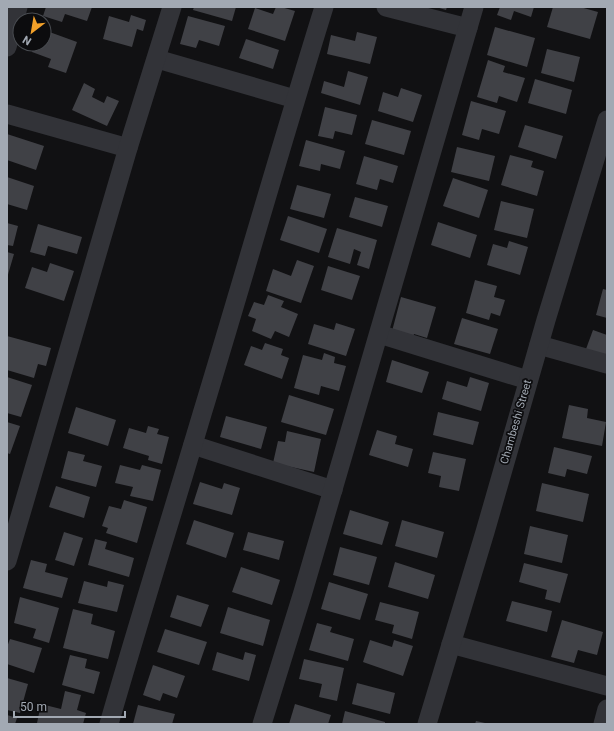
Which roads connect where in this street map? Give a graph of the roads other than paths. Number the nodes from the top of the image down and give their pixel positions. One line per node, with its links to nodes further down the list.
1 (18, 7): 7 (street)
2 (172, 7): 8 (street)
3 (324, 7): 9 (street)
4 (386, 7): 6 (street)
5 (474, 7): 6 (street)
6 (468, 28): 13 (street)
7 (7, 47)
8 (157, 59): 9 (street); 12 (street)
9 (295, 99): 17 (street)
10 (7, 114): 12 (street)
11 (607, 120): 14 (street, Chambeshi Street)
12 (128, 148): 19 (street)
13 (379, 334): 16 (street); 18 (street)
14 (539, 345): 15 (street); 16 (street, Chambeshi Street)
15 (607, 364)
16 (528, 380): 20 (street, Chambeshi Street)
17 (193, 445): 18 (street); 23 (street)
18 (333, 490): 24 (street)
19 (7, 561)
20 (451, 644): 21 (street); 25 (street, Chambeshi Street)
21 (607, 686)
22 (607, 709): 26 (street)
23 (109, 724)
24 (262, 724)
25 (427, 724)
26 (603, 724)

